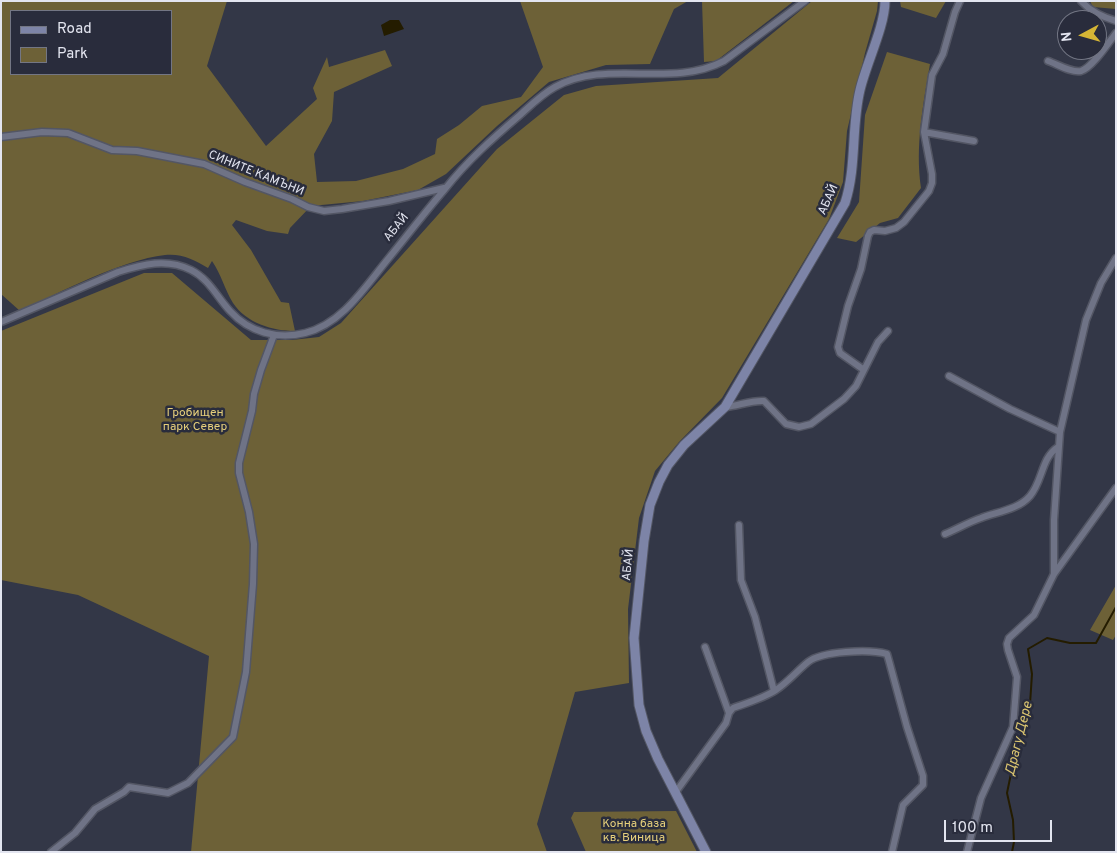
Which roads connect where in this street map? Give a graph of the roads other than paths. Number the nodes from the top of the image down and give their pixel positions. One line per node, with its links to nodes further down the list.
1 (805, 1): 11 (street, АБАЙ)
2 (885, 1): 18 (street, АБАЙ)
3 (960, 1): 8 (street)
4 (1081, 1): 5 (street)
5 (1116, 21)
6 (1116, 33): 7 (street)
7 (1048, 61)
8 (924, 132): 10 (street); 16 (street)
9 (1, 137): 11 (street, СИНИТЕ КАМЪНИ)
10 (974, 141)
11 (445, 188): 15 (street, АБАЙ)
12 (1116, 258): 19 (street)
13 (1, 322): 15 (street, АБАЙ)
14 (888, 331): 16 (street)
15 (274, 335): 29 (street)
16 (864, 370): 18 (street)
17 (949, 376): 19 (street)
18 (725, 407): 28 (street, АБАЙ)
19 (1060, 432): 20 (street)
20 (1058, 447): 23 (street); 24 (street)
21 (1116, 488): 24 (street)
22 (739, 525): 26 (street)
23 (945, 534)
24 (1054, 574): 32 (street)
25 (705, 647): 27 (street)
26 (774, 691): 27 (street); 31 (street)
27 (728, 713): 28 (street)
28 (675, 793): 30 (street, АБАЙ)
29 (51, 852)
30 (706, 852)
31 (892, 852)
32 (967, 852)

